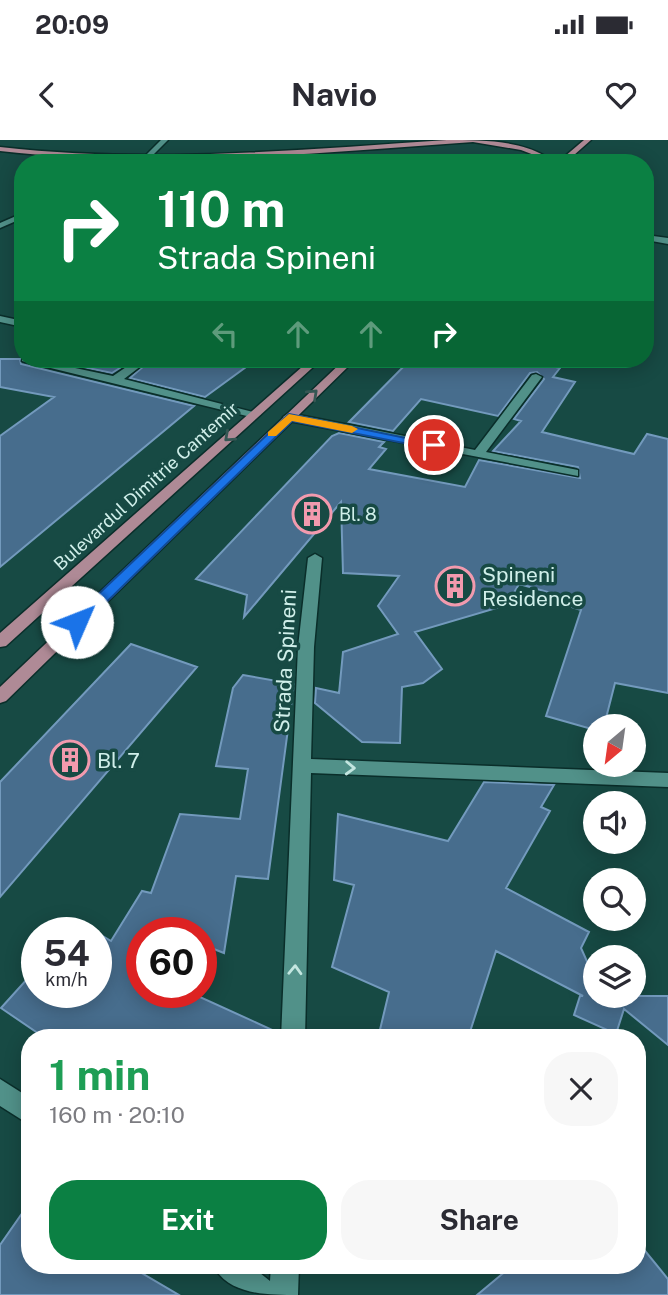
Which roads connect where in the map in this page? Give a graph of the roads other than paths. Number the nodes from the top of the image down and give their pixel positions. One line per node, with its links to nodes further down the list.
1 (165, 140): 9 (street)
2 (471, 140): 3 (main road); 12 (main road); 13 (main road)
3 (477, 140)
4 (588, 140): 15 (main road)
5 (0, 142): 9 (main road)
6 (566, 145): 14 (main road)
7 (227, 147): 9 (main road)
8 (0, 149): 10 (main road)
9 (155, 152): 11 (street)
10 (51, 154)
11 (153, 154)
12 (253, 154)
13 (542, 154)
14 (563, 154)
15 (571, 154)
16 (64, 368): 21 (street)
17 (132, 368): 21 (street)
18 (307, 368): 22 (main road, Bulevardul Dimitrie Cantemir)
19 (341, 368): 23 (main road, one-way to 19)
20 (536, 377): 24 (street)
21 (115, 380): 22 (street)
22 (255, 414): 27 (main road, Bulevardul Dimitrie Cantemir, one-way to 27)
23 (289, 417): 24 (street); 28 (main road)
24 (478, 454): 25 (street)
25 (573, 473)
26 (315, 558): 29 (street, Strada Spineni)
27 (0, 642)
28 (0, 697)
29 (302, 766): 30 (street, one-way to 30); 31 (street, Strada Spineni, one-way to 29)
30 (668, 780)
31 (293, 1029)
32 (0, 1091): 33 (street)
33 (21, 1106)
34 (239, 1274): 36 (street)
35 (285, 1274): 37 (street)
36 (266, 1295)
37 (284, 1295)

